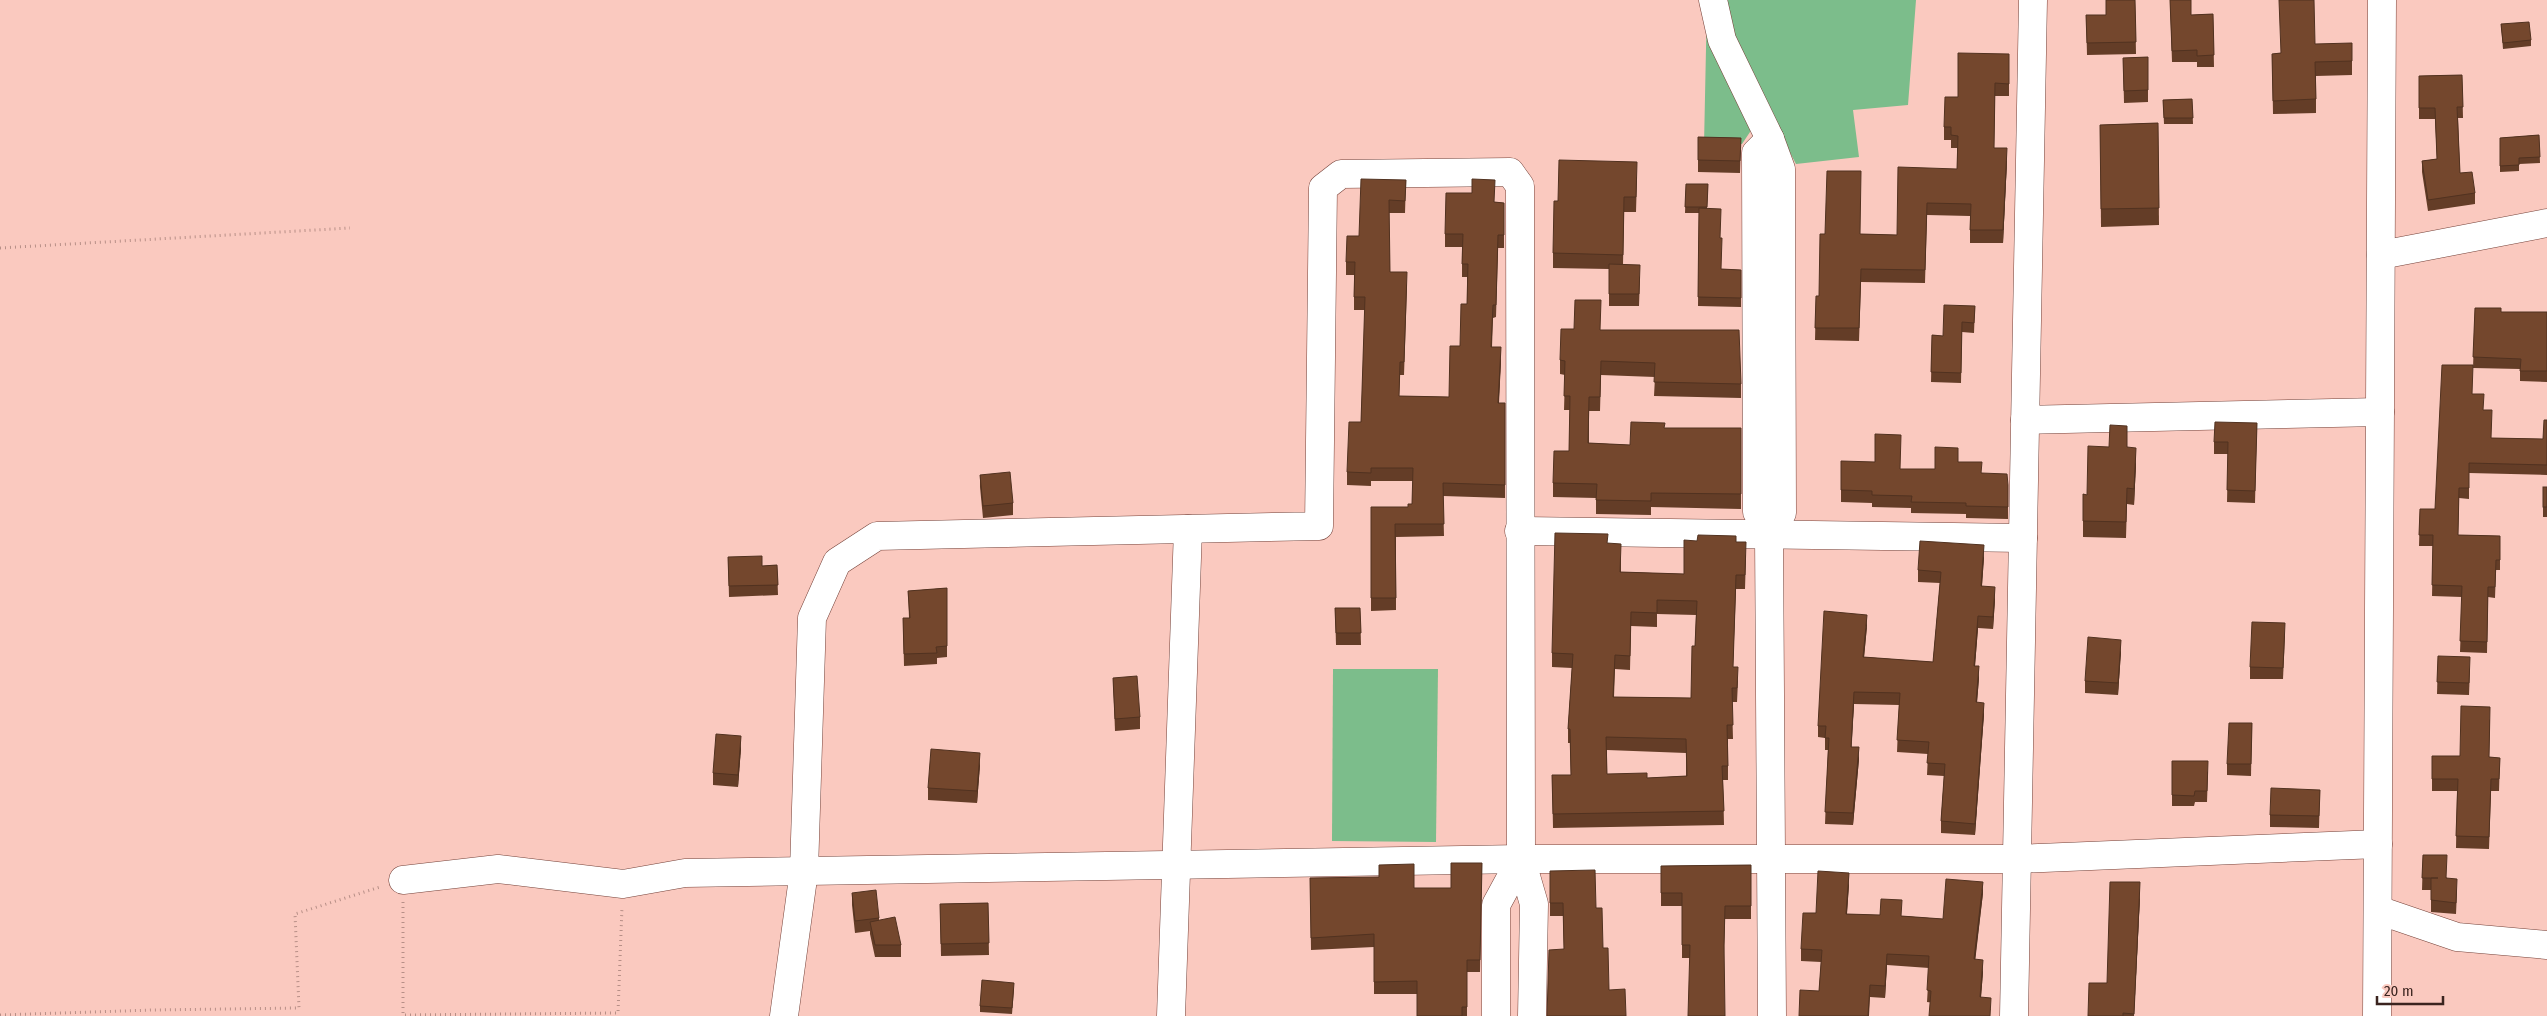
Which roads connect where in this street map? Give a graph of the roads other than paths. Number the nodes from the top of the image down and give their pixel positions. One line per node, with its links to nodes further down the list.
1 (1713, 0): 10 (street)
2 (2033, 0): 7 (street)
3 (2382, 0): 5 (street)
4 (2547, 223): 5 (street)
5 (2381, 255): 6 (street)
6 (2380, 412): 7 (street); 12 (street)
7 (2026, 420): 11 (street)
8 (1188, 529): 9 (street); 16 (street); 17 (street)
9 (1519, 531): 10 (street); 13 (street)
10 (1769, 534): 11 (street); 15 (street)
11 (2023, 538): 14 (street)
12 (2378, 844): 14 (street); 19 (street)
13 (1521, 859): 15 (street); 16 (street); 23 (street); 24 (street)
14 (2017, 859): 15 (street); 26 (street)
15 (1770, 860): 25 (street)
16 (1176, 864): 17 (street); 22 (street)
17 (804, 870): 18 (street); 21 (street)
18 (403, 880)
19 (2378, 910): 20 (street); 27 (street)
20 (2547, 945)
21 (784, 1016)
22 (1171, 1016)
23 (1496, 1016)
24 (1532, 1016)
25 (1772, 1016)
26 (2014, 1016)
27 (2377, 1016)

